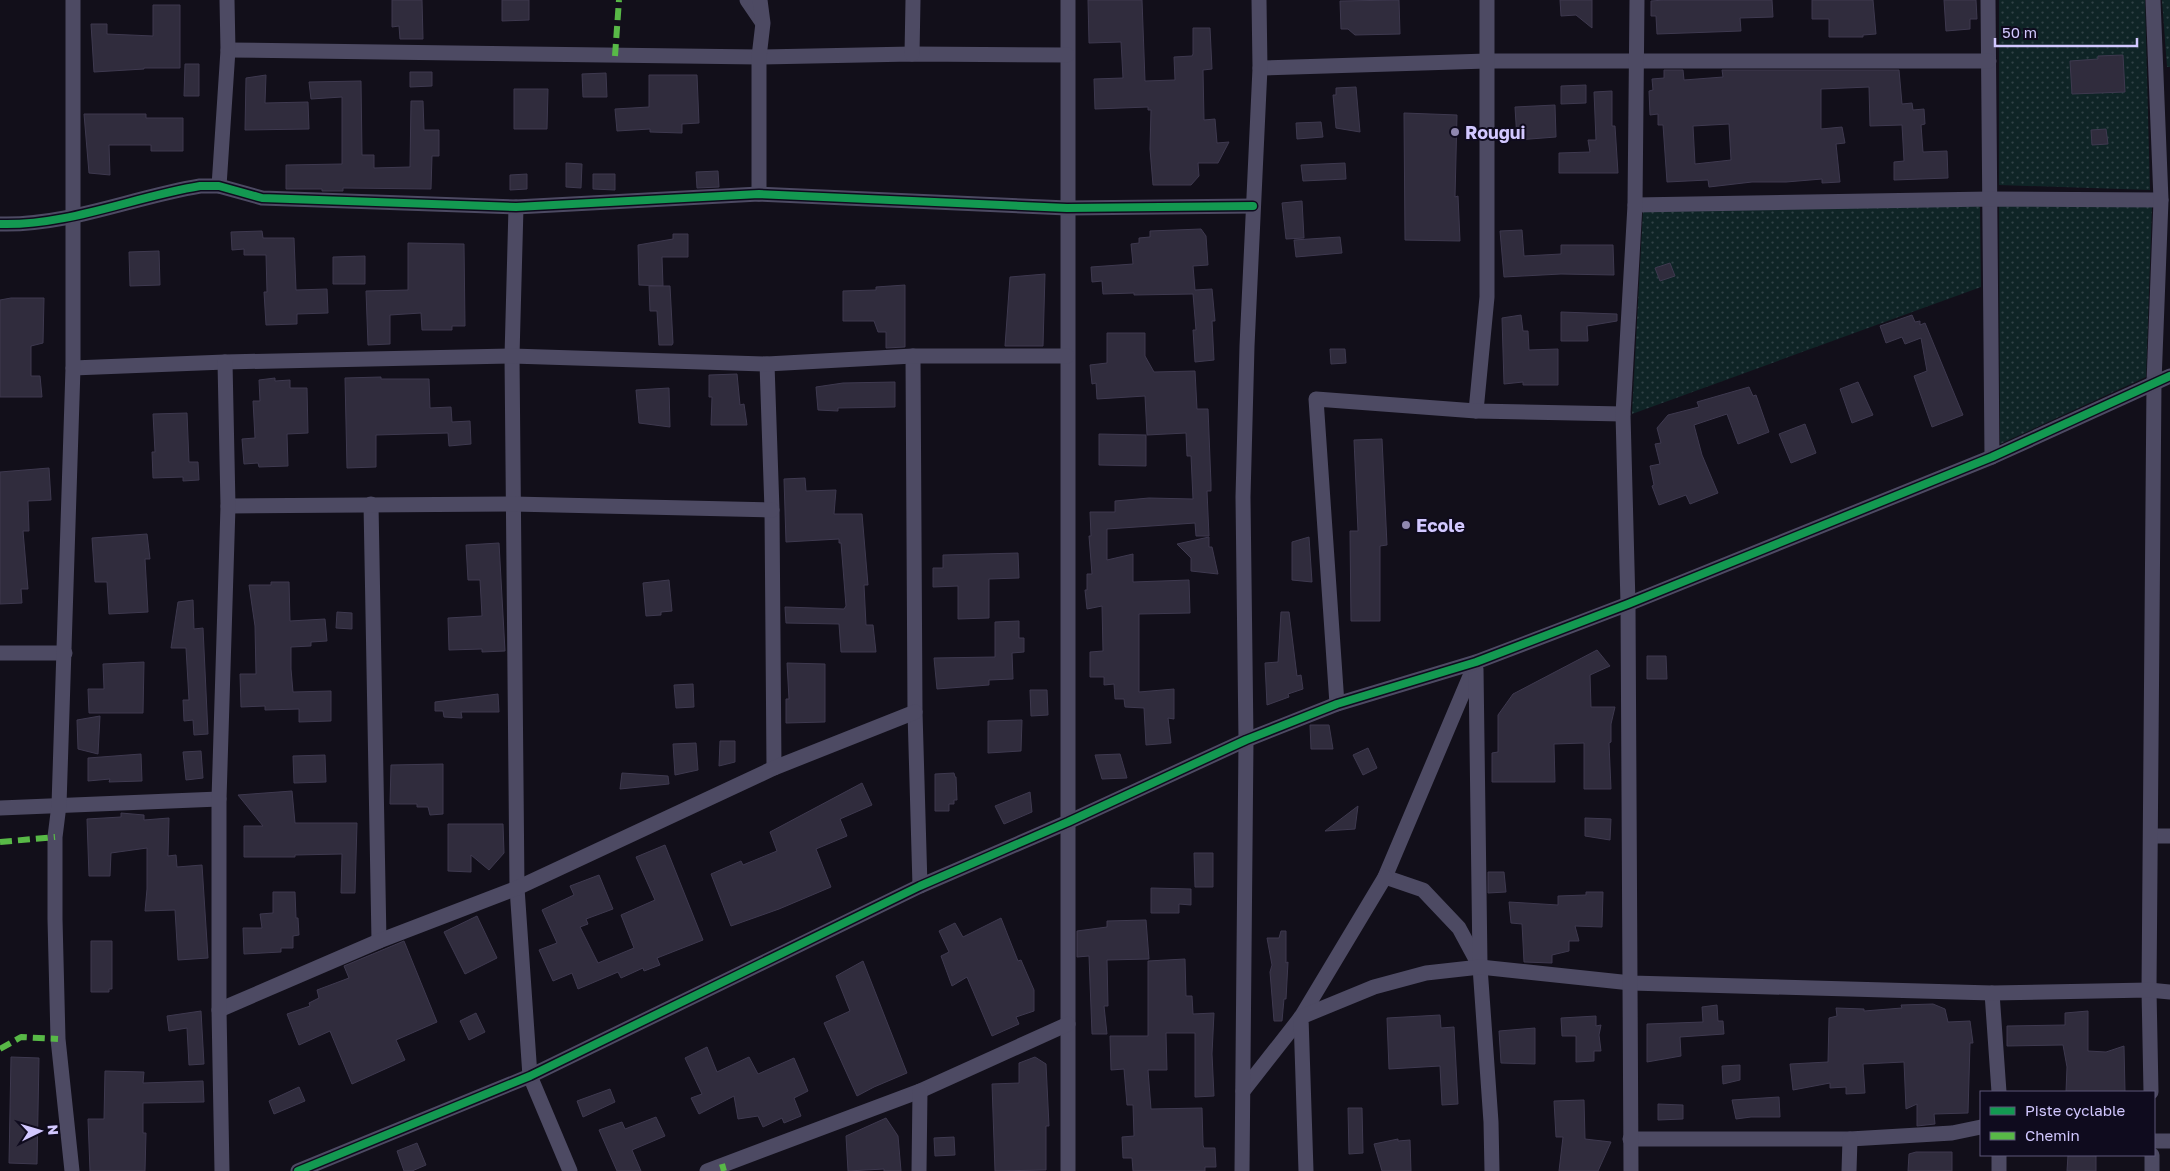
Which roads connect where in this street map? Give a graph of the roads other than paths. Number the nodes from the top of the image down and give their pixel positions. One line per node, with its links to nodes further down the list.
1 (73, 0): 29 (street)
2 (227, 0): 13 (street)
3 (747, 0): 12 (street)
4 (760, 0): 12 (street)
5 (913, 0): 14 (street)
6 (1068, 0): 15 (street)
7 (1259, 0): 20 (street)
8 (1487, 0): 17 (street)
9 (1637, 0): 18 (street)
10 (1988, 0): 19 (street)
11 (2153, 0): 24 (street)
12 (762, 23): 16 (street)
13 (228, 50): 16 (street); 21 (street)
14 (912, 54): 15 (street); 16 (street)
15 (1067, 55): 28 (street)
16 (759, 57): 22 (street)
17 (1487, 60): 18 (street); 20 (street); 39 (street)
18 (1637, 61): 19 (street); 27 (street)
19 (1989, 61): 23 (street)
20 (1260, 68): 26 (street)
21 (219, 186): 25 (street); 29 (street)
22 (759, 194): 25 (street); 28 (street)
23 (1990, 198): 24 (street); 27 (street); 41 (street)
24 (2161, 200): 38 (street)
25 (516, 206): 31 (street)
26 (1253, 206): 28 (street); 52 (street)
27 (1635, 206): 40 (street)
28 (1067, 208): 33 (street)
29 (71, 216): 30 (street); 36 (street)
30 (0, 224)
31 (512, 356): 34 (street); 35 (street); 43 (street)
32 (913, 356): 33 (street); 35 (street); 51 (street)
33 (1067, 356): 57 (street)
34 (225, 362): 36 (street); 44 (street)
35 (767, 364): 45 (street)
36 (73, 368): 48 (street)
37 (2170, 376): 38 (street)
38 (2154, 382): 41 (street); 58 (street)
39 (1476, 411): 40 (street); 50 (street)
40 (1623, 414): 46 (street)
41 (1992, 457): 46 (street)
42 (371, 504): 43 (street); 44 (street); 63 (street)
43 (513, 504): 45 (street); 62 (street)
44 (228, 506): 54 (street)
45 (772, 510): 53 (street)
46 (1628, 604): 49 (street); 65 (street)
47 (0, 653): 48 (street)
48 (65, 653): 55 (street)
49 (1476, 662): 50 (street); 60 (street); 64 (street)
50 (1338, 704): 52 (street)
51 (915, 712): 53 (street); 61 (street)
52 (1246, 740): 57 (street); 76 (street)
53 (774, 768): 62 (street)
54 (219, 799): 55 (street); 69 (street)
55 (59, 805): 56 (street); 84 (street)
56 (0, 808)
57 (1068, 822): 61 (street); 71 (street)
58 (2152, 836): 59 (street); 66 (street)
59 (2170, 836)
60 (1385, 877): 64 (street); 70 (street)
61 (920, 886): 72 (street)
62 (517, 888): 63 (street); 72 (street)
63 (379, 941): 69 (street)
64 (1480, 967): 65 (street); 70 (street); 93 (street)
65 (1631, 982): 68 (street); 79 (street)
66 (2149, 990): 67 (street); 68 (street); 74 (street)
67 (2170, 992)
68 (1992, 993): 73 (street)
69 (219, 1010): 85 (street)
70 (1302, 1017): 76 (street); 92 (street)
71 (1068, 1024): 75 (street); 90 (street)
72 (530, 1076): 86 (street); 87 (street)
73 (1999, 1091)
74 (2151, 1091)
75 (920, 1092): 88 (street); 89 (street)
76 (1243, 1092): 91 (street)
77 (1980, 1127): 78 (street)
78 (1850, 1139): 79 (street); 95 (street)
79 (1630, 1140): 94 (street)
80 (2155, 1141): 81 (street)
81 (2170, 1141)
82 (1999, 1156): 96 (street)
83 (2152, 1156): 97 (street)
84 (72, 1171)
85 (222, 1171)
86 (298, 1171)
87 (570, 1171)
88 (707, 1171)
89 (919, 1171)
90 (1068, 1171)
91 (1242, 1171)
92 (1306, 1171)
93 (1492, 1171)
94 (1631, 1171)
95 (1849, 1171)
96 (1999, 1171)
97 (2152, 1171)

